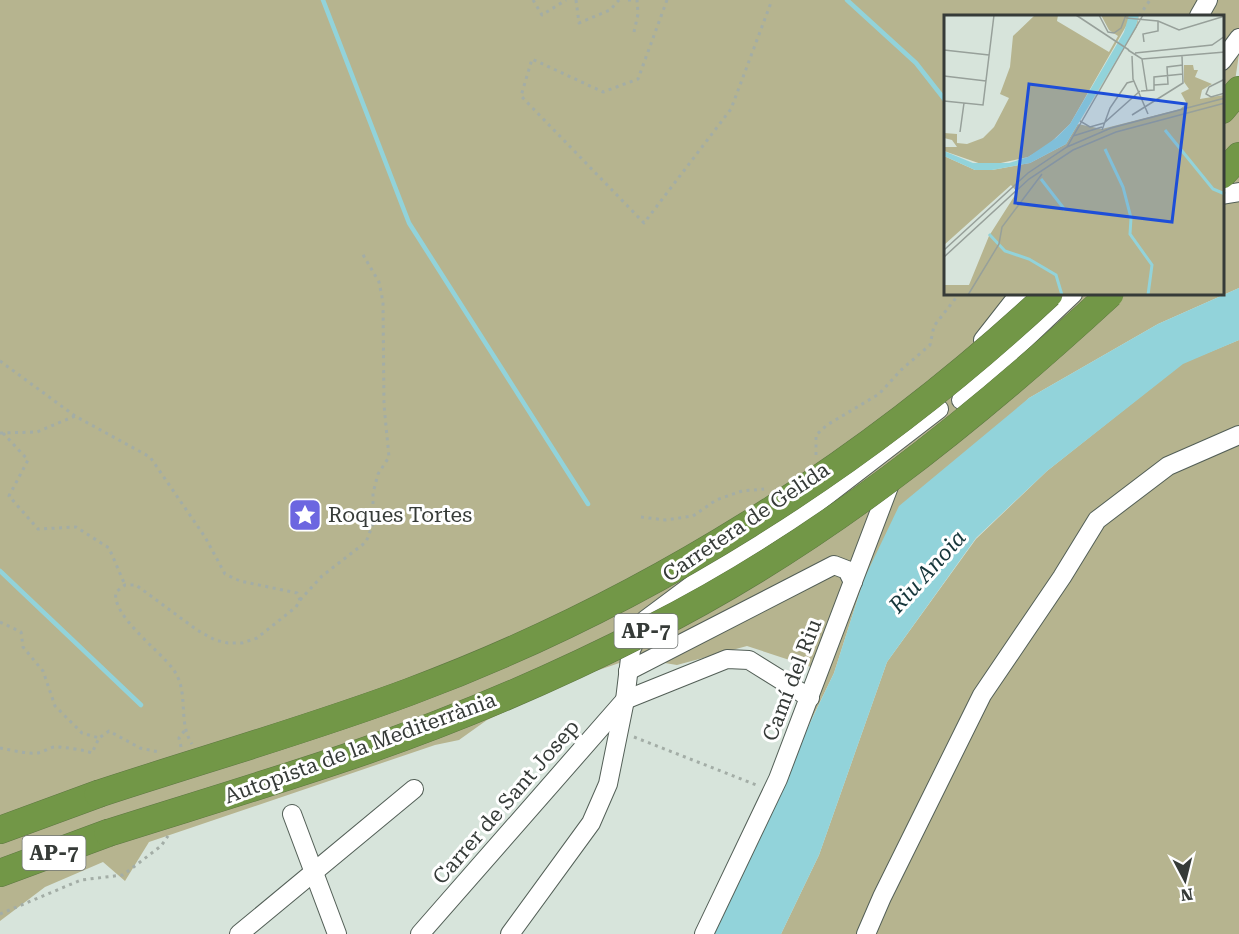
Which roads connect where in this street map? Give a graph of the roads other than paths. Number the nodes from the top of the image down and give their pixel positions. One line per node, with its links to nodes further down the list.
1 (1208, 0): 2 (street)
2 (1200, 15)
3 (1239, 38): 4 (street)
4 (1224, 58)
5 (1239, 90): 6 (highway)
6 (1224, 108)
7 (1239, 156): 8 (highway)
8 (1228, 189)
9 (1018, 296): 13 (street)
10 (1047, 296): 22 (highway, Autopista de la Mediterrània / AP-7, bridge)
11 (1071, 296): 13 (street)
12 (1108, 296): 23 (highway, Autopista de la Mediterrània / AP-7, bridge)
13 (954, 395): 14 (street, Carretera de Gelida)
14 (907, 435): 16 (street, Camí del Riu); 17 (street, Carretera de Gelida)
15 (1239, 435): 30 (street)
16 (853, 582): 17 (street); 18 (street, Camí del Riu)
17 (628, 671): 19 (street, Carretera de Gelida)
18 (810, 698): 19 (street); 29 (street, Camí del Riu)
19 (625, 700): 27 (street, Carrer de Sant Josep); 28 (street, Carretera de Gelida)
20 (414, 789): 24 (street)
21 (292, 814): 24 (street)
22 (0, 830)
23 (0, 873)
24 (314, 873): 25 (street); 26 (street)
25 (239, 934)
26 (337, 934)
27 (420, 934)
28 (510, 934)
29 (704, 934)
30 (866, 934)

